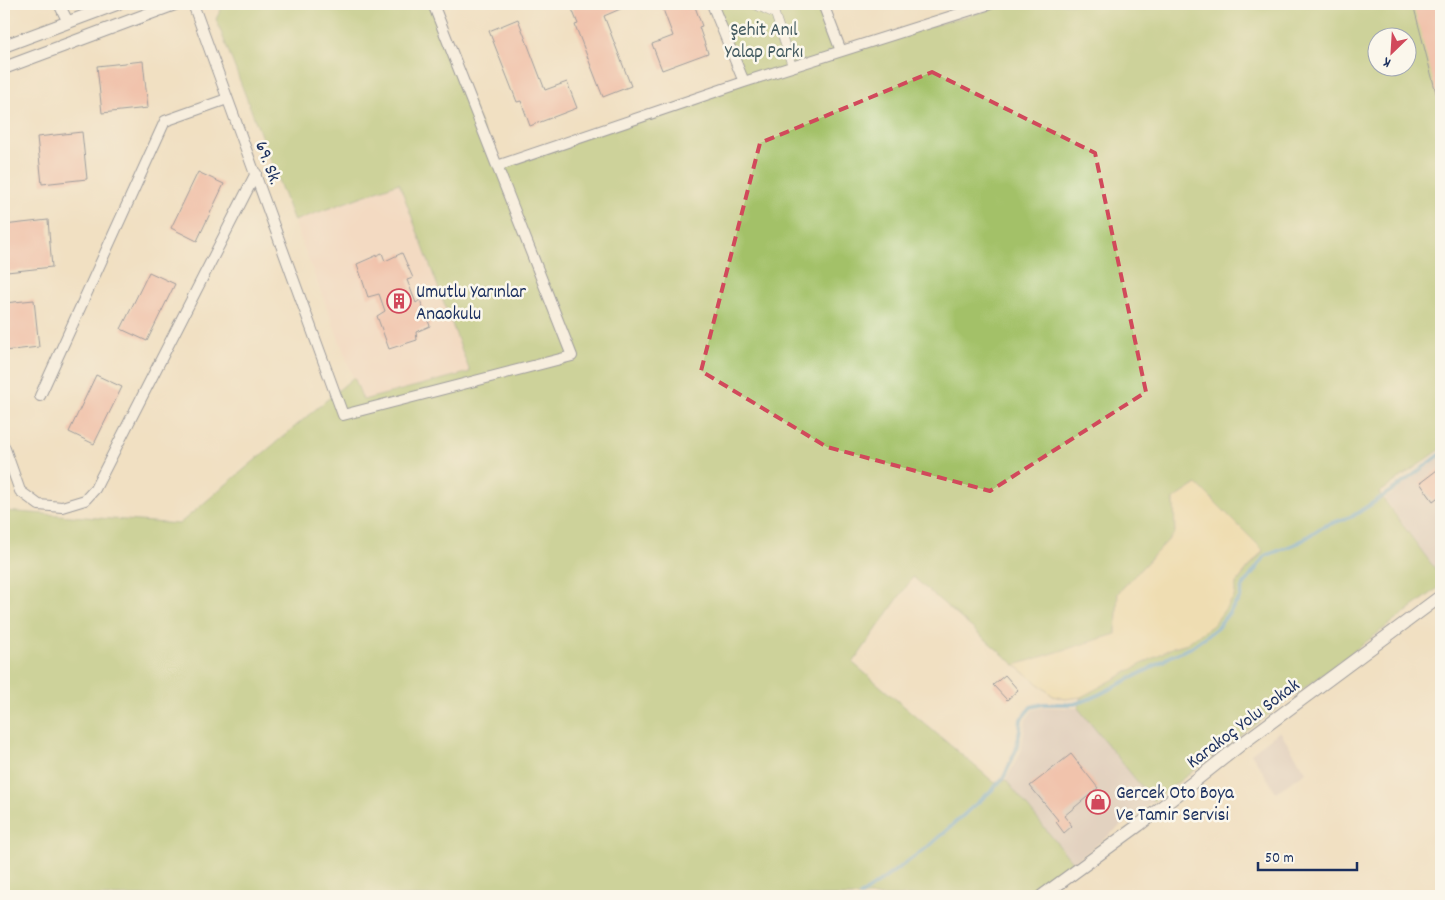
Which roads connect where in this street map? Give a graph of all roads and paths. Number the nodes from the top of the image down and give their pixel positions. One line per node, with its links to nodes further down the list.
1 (59, 4): 11 (street)
2 (117, 4): 11 (street)
3 (175, 4): 15 (street)
4 (193, 4): 17 (street, 69. Sk.)
5 (433, 4): 18 (street)
6 (712, 4): 16 (street)
7 (753, 4): 10 (street)
8 (823, 4): 13 (street)
9 (990, 4): 13 (street)
10 (768, 7): 14 (street)
11 (68, 22): 12 (street)
12 (4, 46)
13 (841, 51): 14 (street)
14 (792, 66): 16 (street)
15 (4, 68)
16 (744, 82): 18 (street)
17 (227, 98): 19 (street, 69. Sk.); 20 (street)
18 (497, 166): 19 (street, 69. Sk.)
19 (256, 173): 21 (street)
20 (40, 396)
21 (4, 446)
22 (1441, 596): 23 (street, Karakoç Yolu Sokak)
23 (1042, 896)

